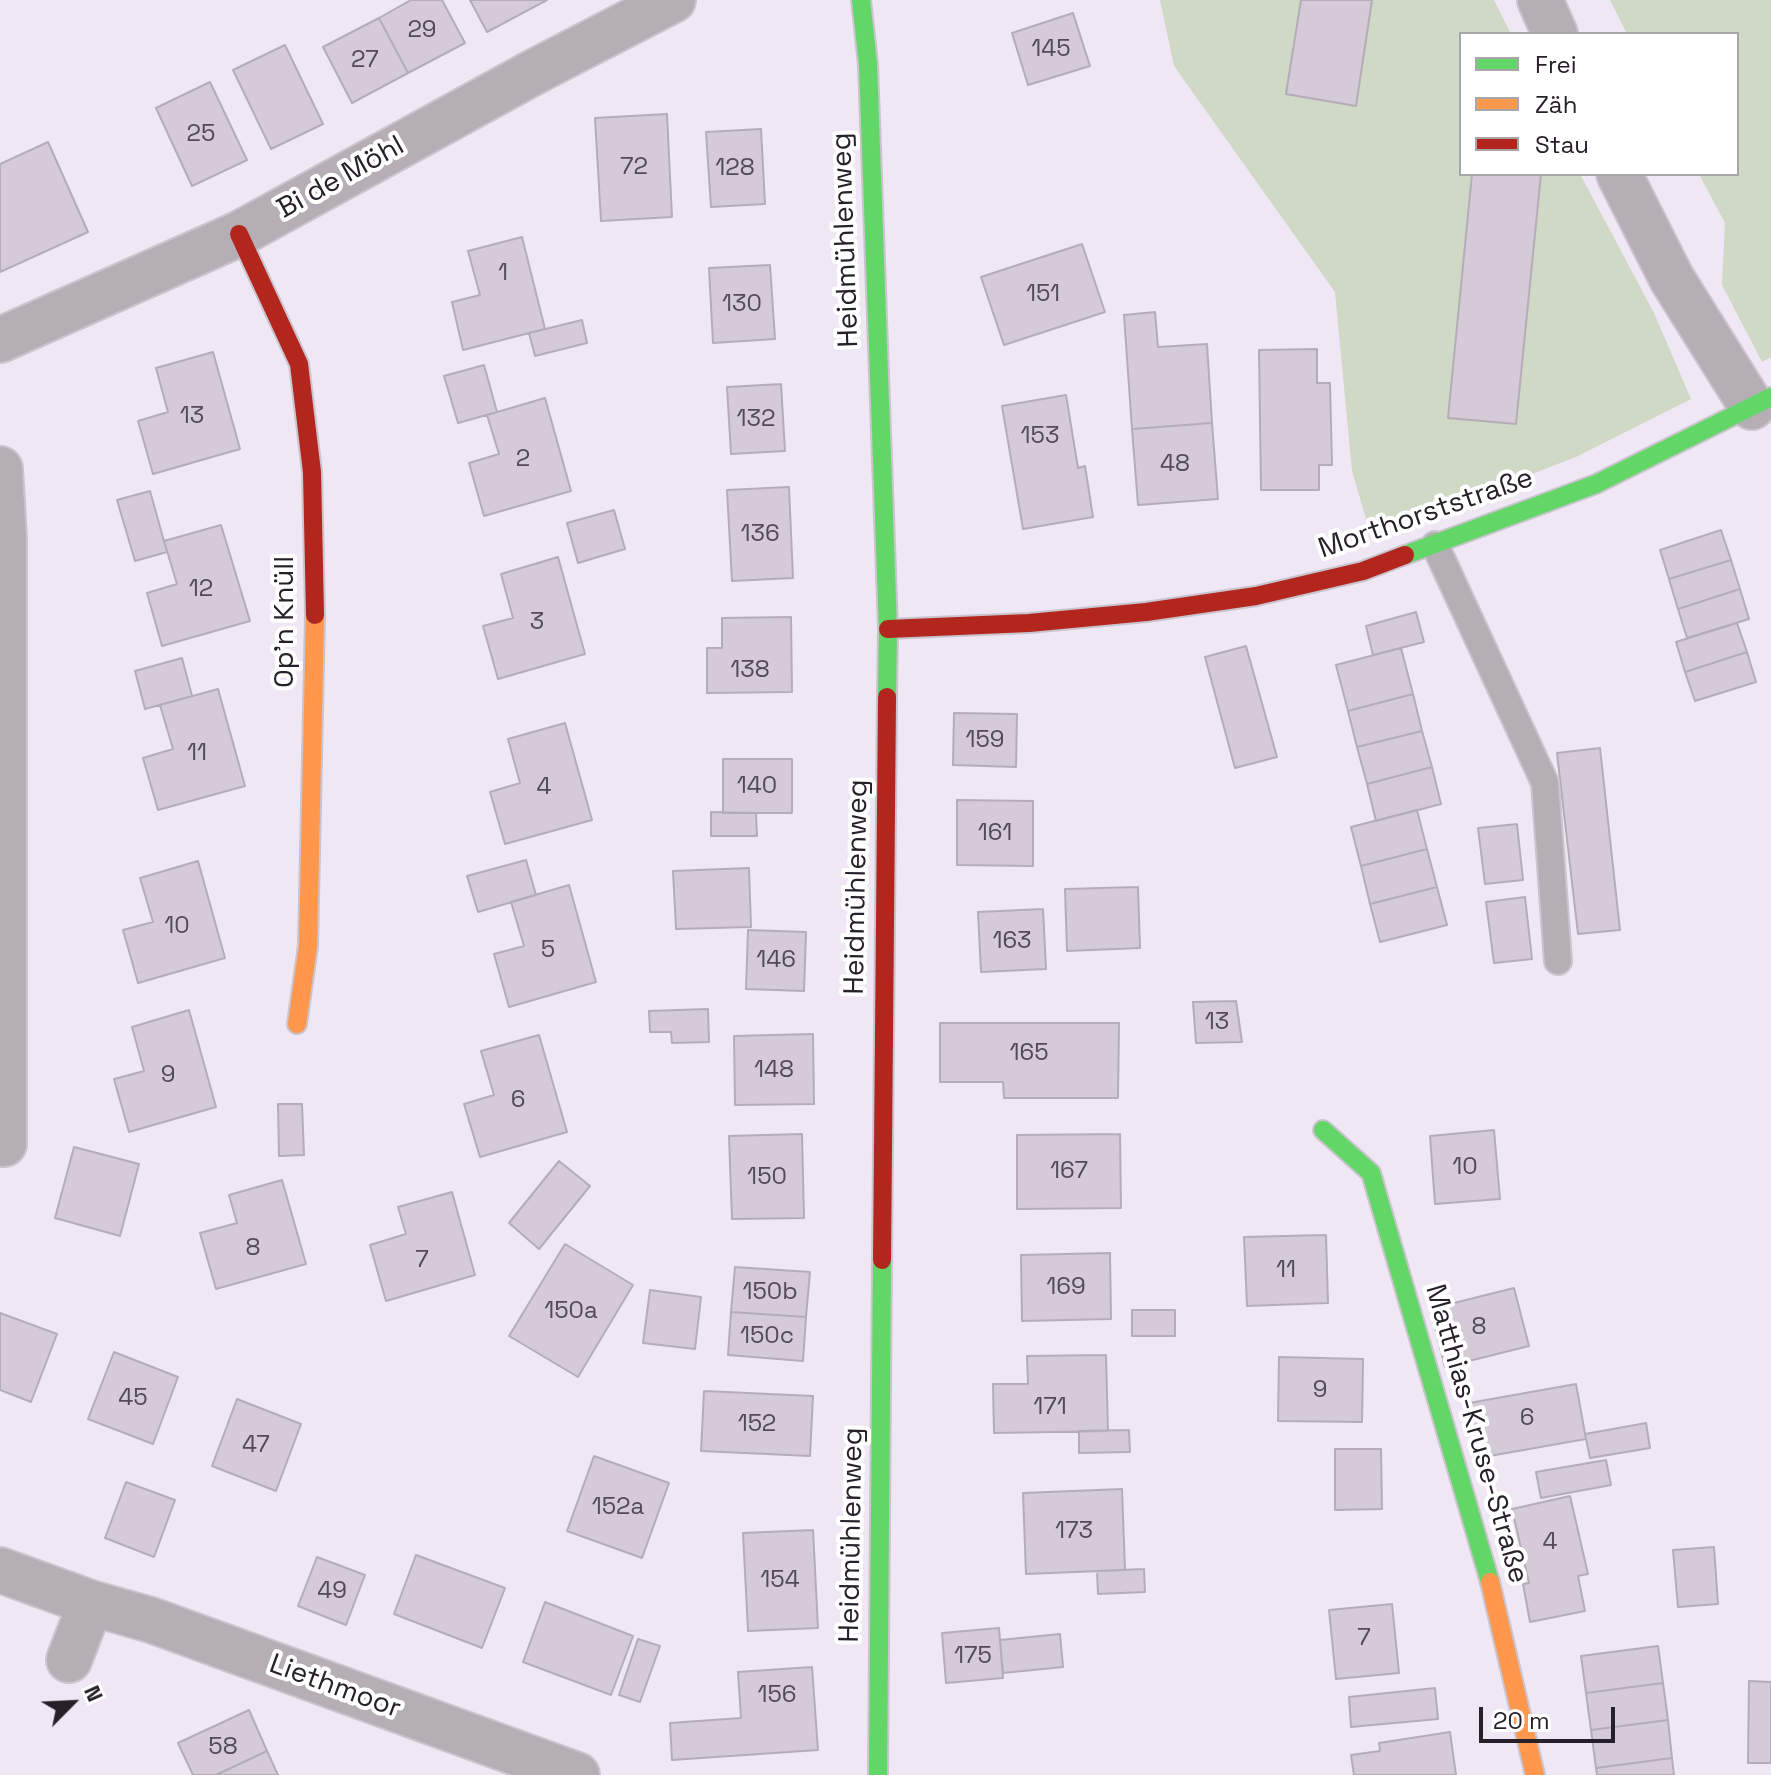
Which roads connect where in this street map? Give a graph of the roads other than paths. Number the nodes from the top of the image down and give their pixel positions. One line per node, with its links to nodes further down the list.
1 (673, 0): 6 (street, Bi de Möhl)
2 (861, 0): 11 (street, Heidmühlenweg)
3 (1540, 0): 4 (street)
4 (1554, 32)
5 (1620, 176): 8 (street)
6 (239, 234): 7 (street, Bi de Möhl); 13 (street, Op'n Knüll)
7 (0, 340)
8 (1761, 402): 10 (street, Morthorststraße)
9 (0, 469): 15 (street)
10 (1435, 545): 11 (street, Morthorststraße); 12 (lane)
11 (888, 629): 20 (street, Heidmühlenweg)
12 (1558, 961)
13 (297, 1024)
14 (1323, 1130): 21 (street, Matthias-Kruse-Straße)
15 (4, 1144)
16 (0, 1570): 17 (street, Liethmoor)
17 (91, 1603): 18 (street); 19 (street, Liethmoor)
18 (69, 1660)
19 (577, 1775)
20 (878, 1775)
21 (1535, 1775)

